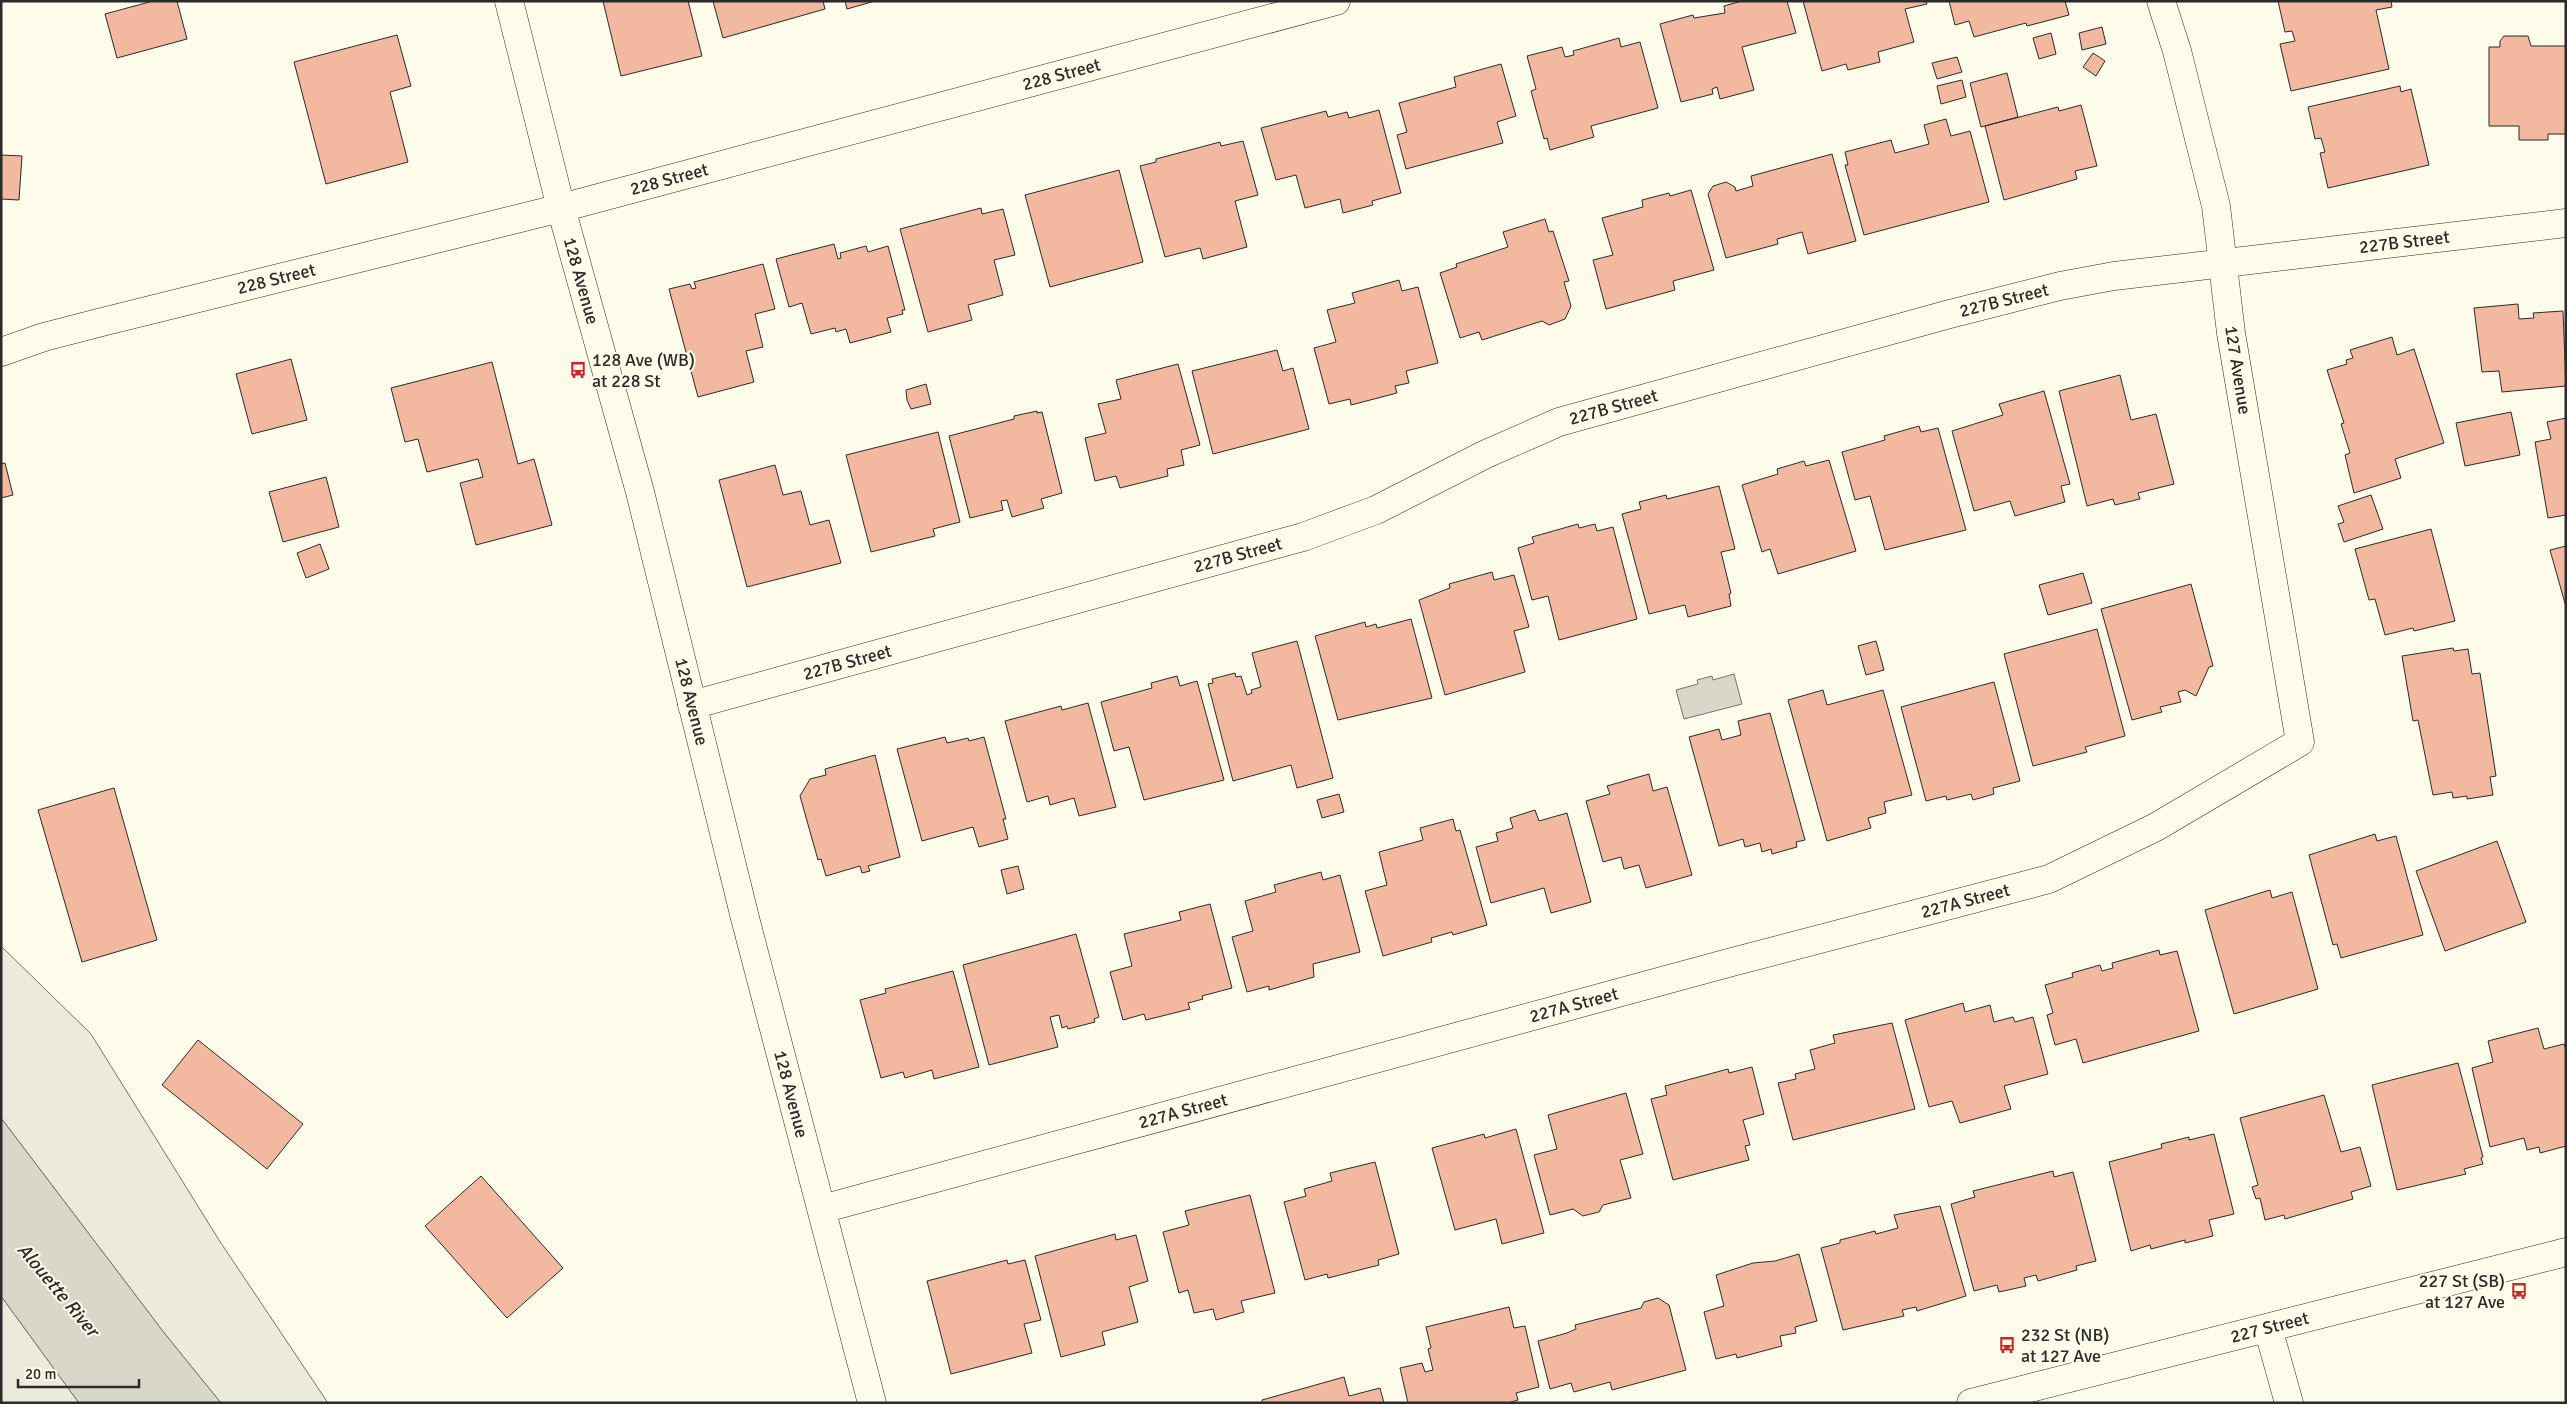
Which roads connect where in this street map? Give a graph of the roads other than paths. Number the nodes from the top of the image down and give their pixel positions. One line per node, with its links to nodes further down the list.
1 (509, 1): 4 (street, 128 Avenue)
2 (1336, 1): 4 (street, 228 Street)
3 (2161, 1): 6 (street, 127 Avenue)
4 (560, 208): 7 (street, 228 Street); 8 (street, 128 Avenue)
5 (2566, 223): 6 (street, 227B Street)
6 (2223, 262): 8 (street, 227B Street); 9 (street, 127 Avenue)
7 (1, 352)
8 (692, 705): 10 (street, 128 Avenue)
9 (2300, 742): 10 (street, 227A Street)
10 (822, 1209): 13 (street, 128 Avenue)
11 (2566, 1252): 12 (street, 227 Street)
12 (2268, 1328): 14 (street, 227 Street); 15 (street)
13 (872, 1403)
14 (1971, 1403)
15 (2289, 1403)

